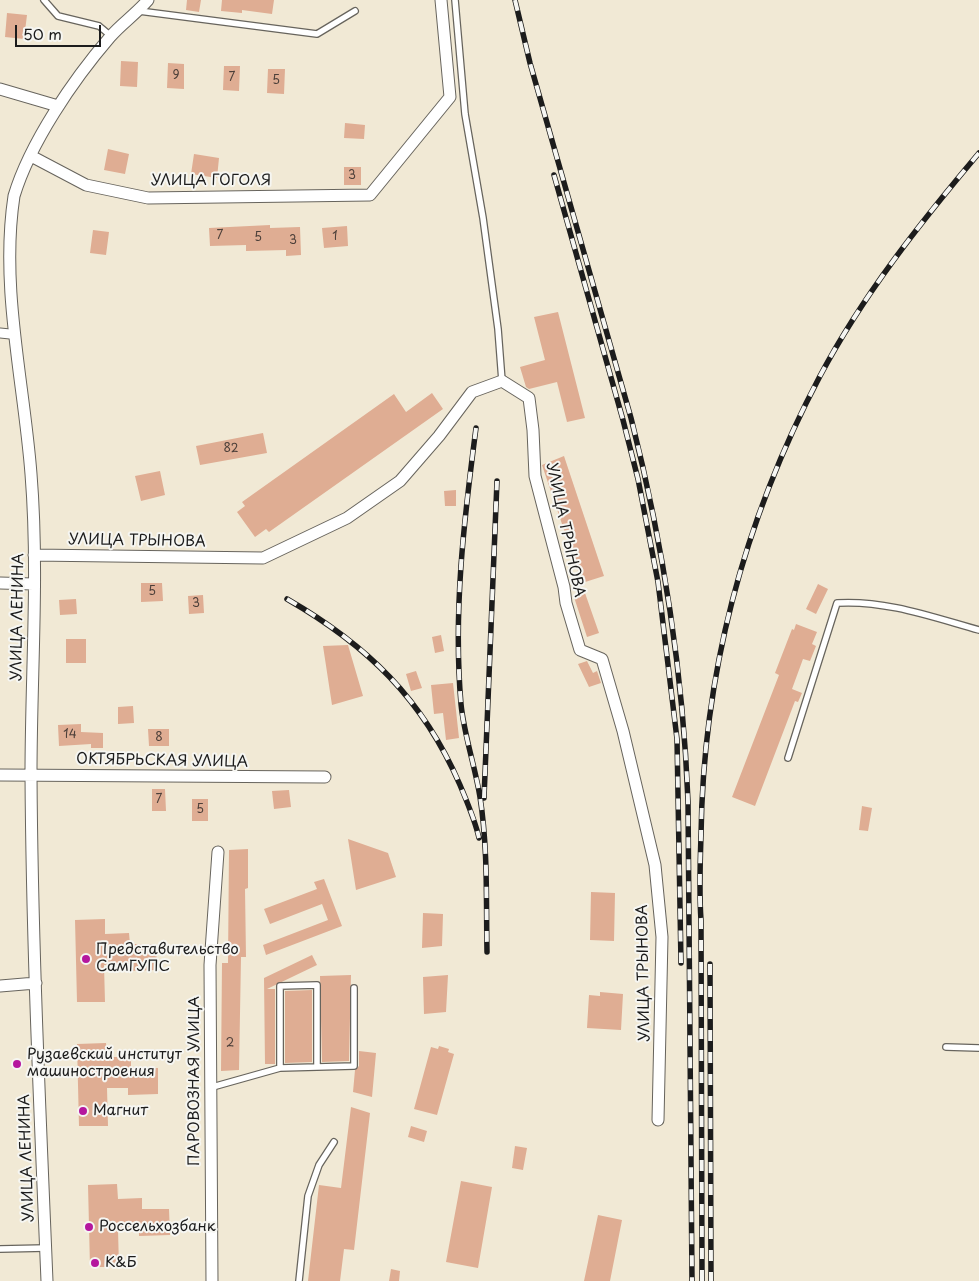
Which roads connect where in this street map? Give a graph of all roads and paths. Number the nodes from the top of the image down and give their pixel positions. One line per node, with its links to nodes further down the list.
1 (44, 0): 7 (lane)
2 (148, 0): 5 (street, УЛИЦА ЛЕНИНА)
3 (441, 0): 10 (street, УЛИЦА ГОГОЛЯ)
4 (455, 0): 12 (lane)
5 (139, 11): 6 (lane); 7 (street, УЛИЦА ЛЕНИНА)
6 (355, 11)
7 (111, 36): 9 (street, УЛИЦА ЛЕНИНА)
8 (0, 89): 9 (street)
9 (58, 106): 10 (street, УЛИЦА ЛЕНИНА)
10 (31, 156): 11 (street, УЛИЦА ЛЕНИНА)
11 (5, 334): 13 (street, УЛИЦА ЛЕНИНА)
12 (502, 381): 13 (street, УЛИЦА ТРЫНОВА); 30 (street, УЛИЦА ТРЫНОВА)
13 (34, 555): 15 (street, УЛИЦА ЛЕНИНА)
14 (0, 583): 15 (street)
15 (33, 584): 18 (street, УЛИЦА ЛЕНИНА)
16 (979, 630): 17 (lane)
17 (788, 758)
18 (31, 774): 19 (street, ОКТЯБРЬСКАЯ УЛИЦА); 20 (street, ОКТЯБРЬСКАЯ УЛИЦА); 22 (street, УЛИЦА ЛЕНИНА)
19 (0, 775)
20 (324, 777)
21 (218, 852): 29 (street, ПАРОВОЗНАЯ УЛИЦА)
22 (36, 984): 23 (street); 32 (street, УЛИЦА ЛЕНИНА)
23 (0, 986)
24 (354, 988): 27 (lane)
25 (946, 1048): 26 (lane)
26 (979, 1048)
27 (317, 1067): 28 (lane); 28 (lane)
28 (280, 1068): 29 (lane)
29 (209, 1088): 35 (street, ПАРОВОЗНАЯ УЛИЦА)
30 (658, 1120)
31 (334, 1142): 36 (lane)
32 (46, 1248): 33 (lane); 34 (street, УЛИЦА ЛЕНИНА)
33 (0, 1249)
34 (48, 1281)
35 (212, 1281)
36 (299, 1281)

